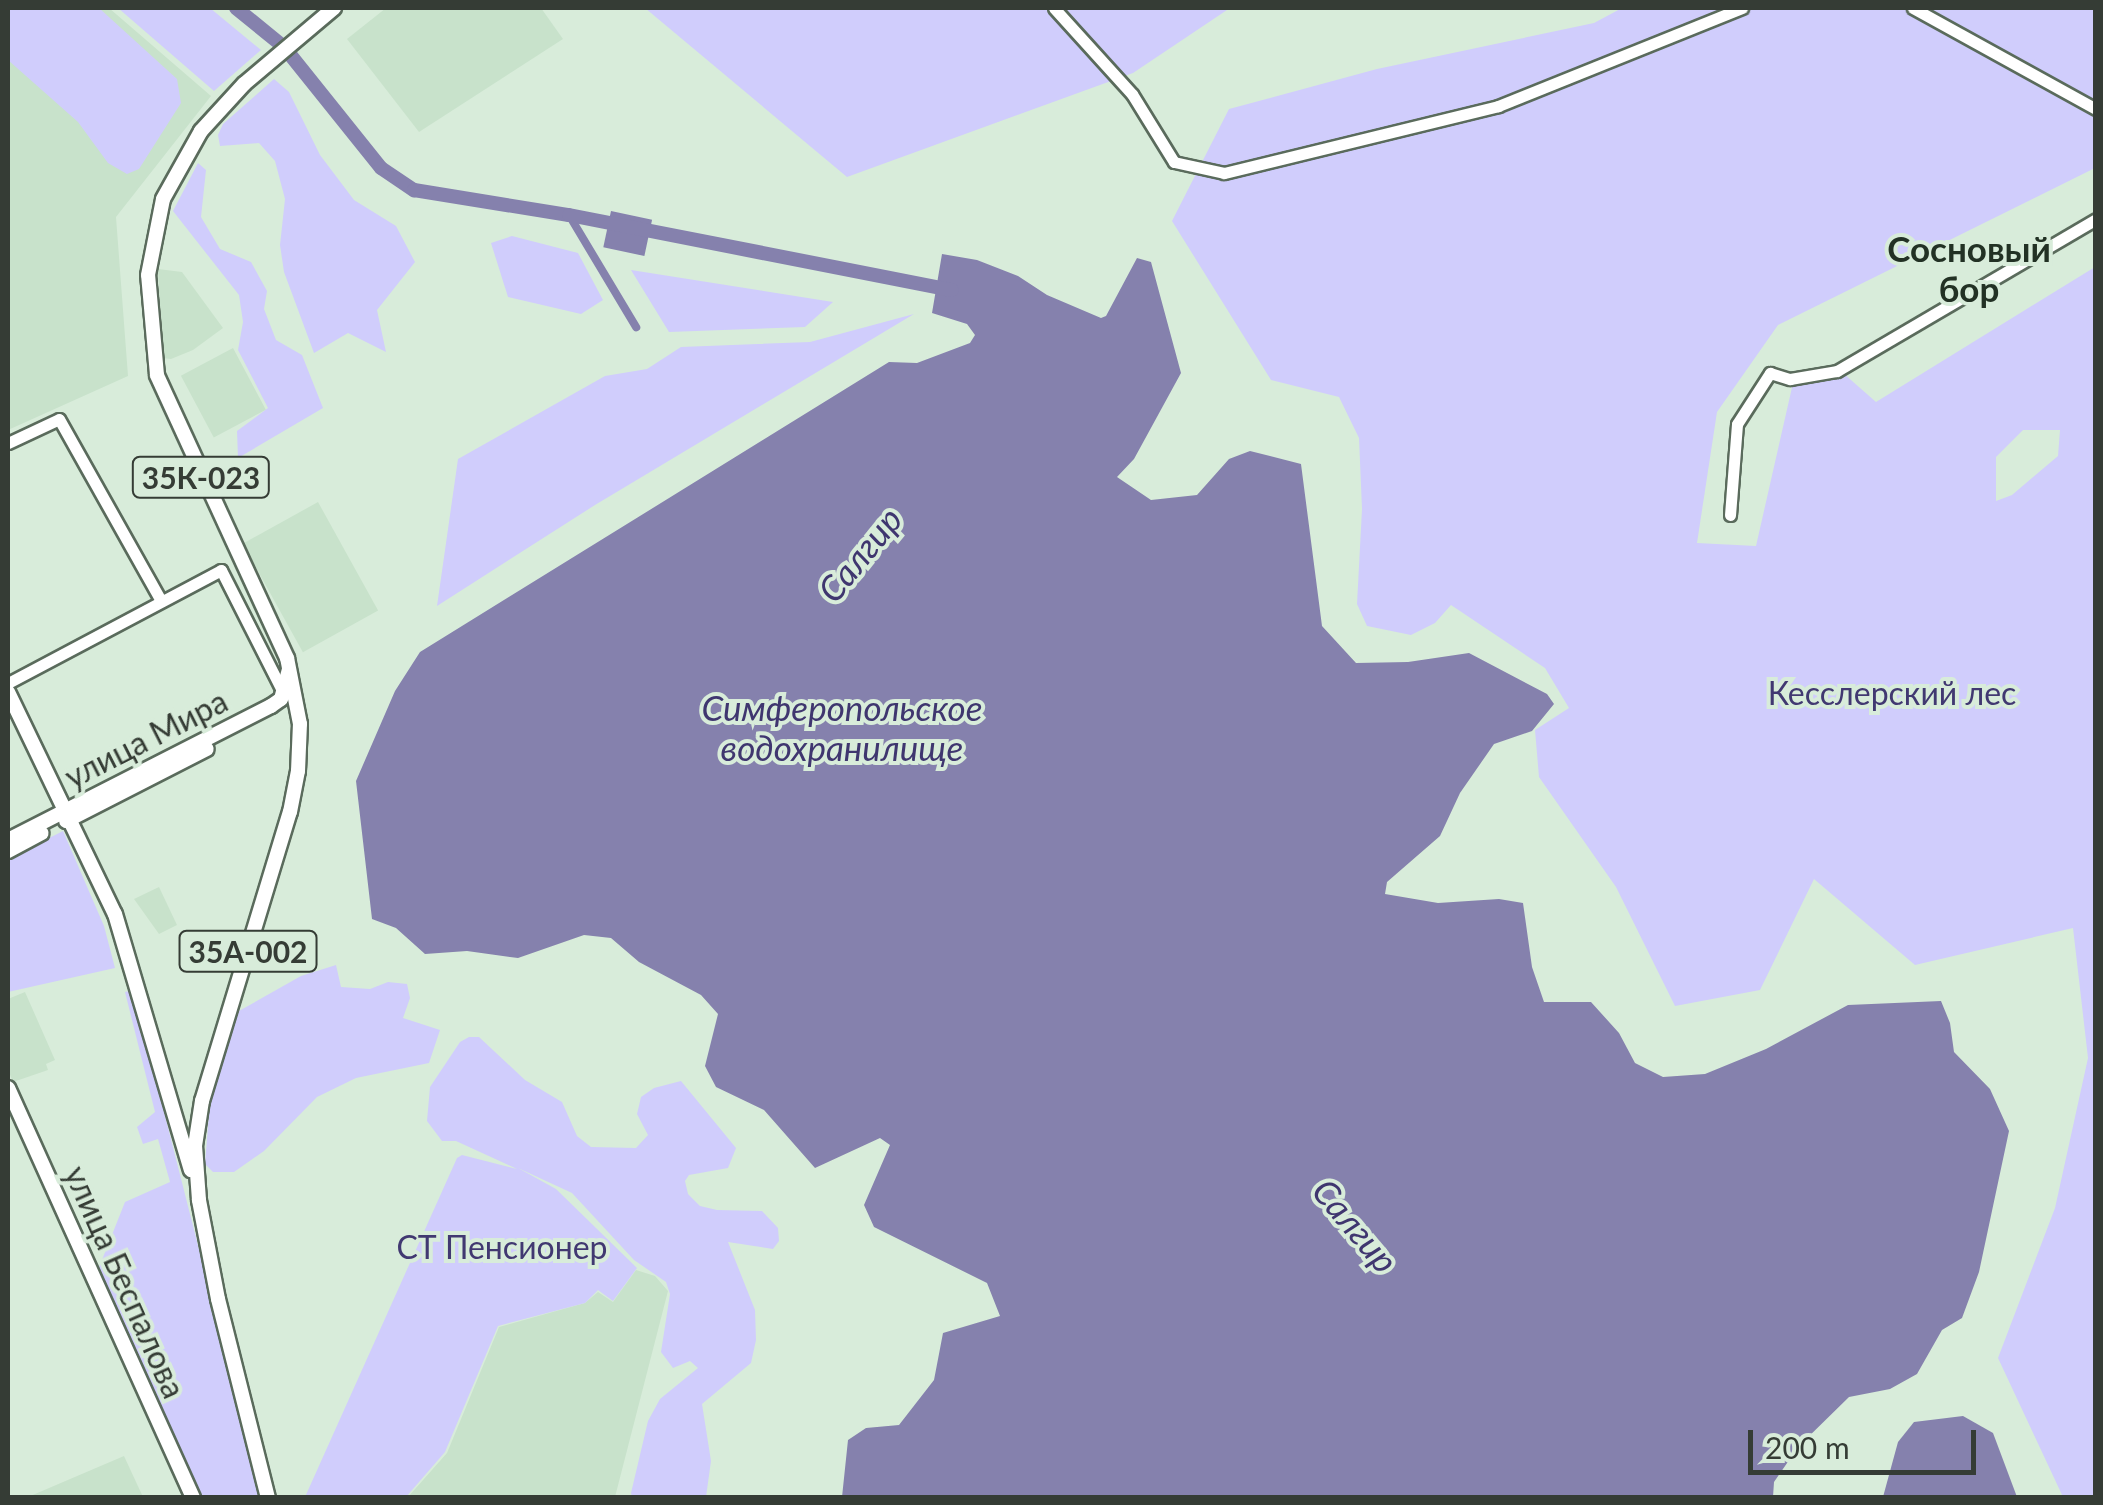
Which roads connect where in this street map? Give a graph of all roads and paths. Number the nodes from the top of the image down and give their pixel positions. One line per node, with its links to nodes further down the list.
1 (334, 8): 10 (main road, 35К-023)
2 (1054, 8): 3 (street)
3 (1742, 8)
4 (1913, 8): 5 (street)
5 (2096, 109)
6 (2096, 218): 8 (street)
7 (8, 443): 9 (street)
8 (1730, 515)
9 (161, 601): 11 (street); 13 (street)
10 (290, 669): 13 (main road); 14 (main road, 35К-023)
11 (8, 683)
12 (8, 692): 15 (main road)
13 (283, 692): 15 (main road, улица Мира)
14 (297, 702): 15 (main road, улица Мира); 19 (main road, 35К-023); 20 (main road, 35А-002)
15 (68, 814): 16 (main road, улица Мира); 17 (main road, улица Мира); 19 (main road)
16 (8, 840)
17 (8, 851)
18 (8, 1088): 22 (main road, улица Беспалова)
19 (182, 1151): 20 (main road); 21 (main road, 35А-002)
20 (199, 1200): 21 (main road, 35А-002)
21 (210, 1264): 23 (main road, 35А-002)
22 (193, 1498)
23 (268, 1498)

